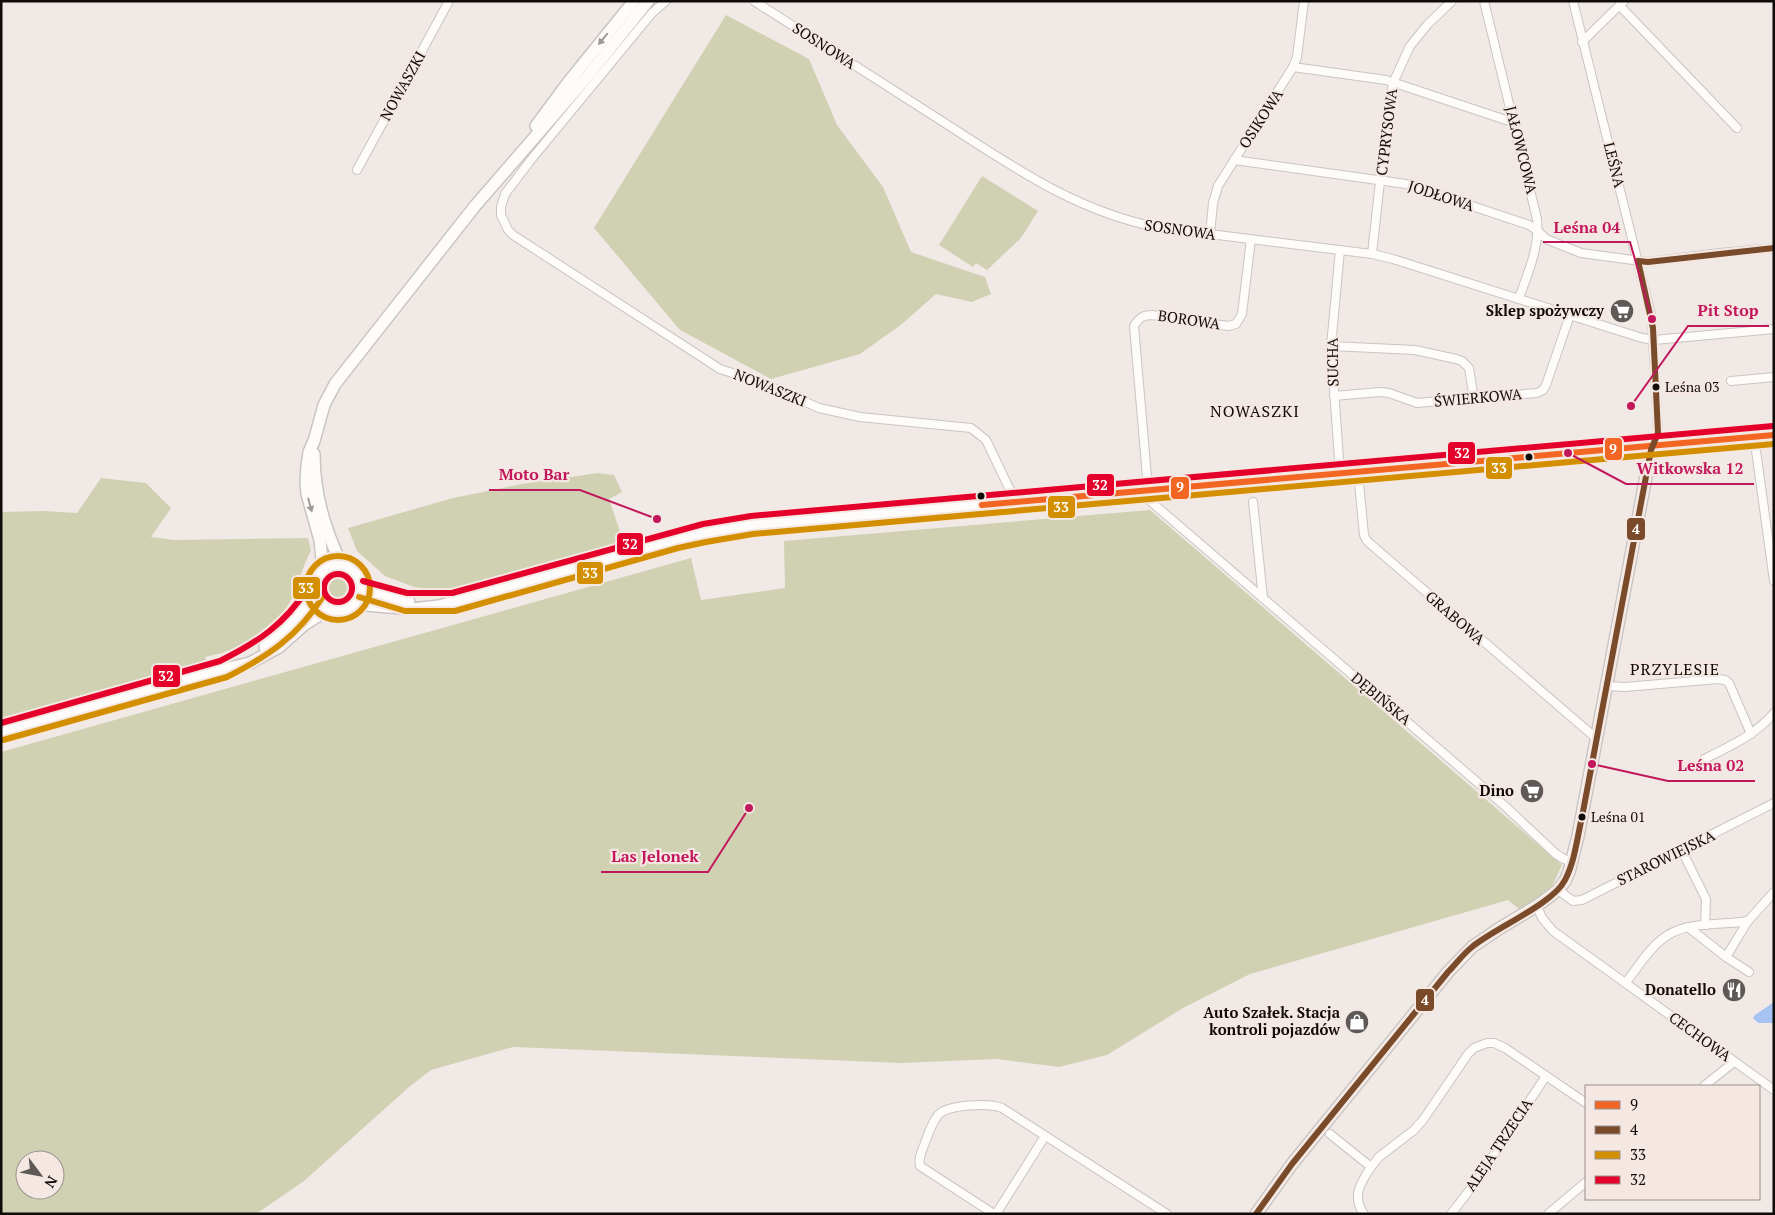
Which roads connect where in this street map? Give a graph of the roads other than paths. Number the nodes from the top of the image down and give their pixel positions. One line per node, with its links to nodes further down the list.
1 (449, 1): 18 (street, NOWASZKI)
2 (634, 1): 17 (street, one-way to 17)
3 (648, 1): 17 (street)
4 (666, 1): 43 (street, NOWASZKI)
5 (754, 1): 21 (street, SOSNOWA)
6 (1304, 1): 12 (street, OSIKOWA)
7 (1452, 1): 13 (street, CYPRYSOWA)
8 (1484, 1): 14 (street, JAŁOWCOWA)
9 (1573, 1): 11 (street, LEŚNA)
10 (1622, 4): 11 (street); 15 (street)
11 (1582, 42): 26 (street, LEŚNA)
12 (1293, 67): 13 (street); 16 (street, OSIKOWA)
13 (1393, 83): 14 (street); 19 (street, CYPRYSOWA)
14 (1515, 123): 20 (street, JAŁOWCOWA)
15 (1737, 128)
16 (1234, 160): 19 (street, JODŁOWA); 21 (street, OSIKOWA)
17 (512, 162): 38 (street)
18 (357, 170)
19 (1380, 181): 20 (street, JODŁOWA); 25 (street, CYPRYSOWA)
20 (1538, 230): 26 (street, JODŁOWA); 27 (street, JAŁOWCOWA)
21 (1210, 234): 22 (street, SOSNOWA)
22 (1251, 239): 24 (street, SOSNOWA); 42 (street, BOROWA)
23 (1774, 248): 26 (street, JODŁOWA)
24 (1340, 250): 25 (street, SOSNOWA); 31 (street, SUCHA)
25 (1372, 254): 27 (street, SOSNOWA)
26 (1638, 261): 30 (street, LEŚNA)
27 (1519, 298): 28 (street, SOSNOWA)
28 (1570, 315): 30 (street, SOSNOWA); 35 (street, ŚWIERKOWA)
29 (1774, 329): 30 (street, SOSNOWA)
30 (1654, 340): 39 (street, LEŚNA)
31 (1331, 346): 34 (street, SUCHA); 35 (street)
32 (1774, 377): 33 (street)
33 (1731, 381)
34 (1334, 396): 35 (street, ŚWIERKOWA); 41 (street, SUCHA)
35 (1474, 399)
36 (1774, 434): 37 (street)
37 (1754, 436): 39 (street); 46 (street)
38 (314, 440): 47 (street); 48 (street, one-way to 48)
39 (1654, 444): 40 (street); 57 (street, LEŚNA)
40 (1358, 472): 41 (street); 61 (street, GRABOWA)
41 (1340, 474): 42 (street)
42 (1147, 491): 43 (street); 52 (street, DĘBIŃSKA)
43 (1025, 501): 53 (street)
44 (1253, 502): 52 (street)
45 (1774, 512): 46 (street)
46 (1764, 513): 49 (street)
47 (342, 565): 48 (street); 50 (street)
48 (323, 570): 51 (street)
49 (1774, 581)
50 (361, 589): 53 (street); 54 (street)
51 (316, 593): 55 (street); 56 (street)
52 (1263, 598): 65 (street, DĘBIŃSKA)
53 (453, 602): 54 (street)
54 (354, 604): 55 (street)
55 (329, 609): 56 (street)
56 (223, 669): 59 (street)
57 (1606, 686): 60 (street); 61 (street, LEŚNA)
58 (1774, 713): 60 (street)
59 (1, 732)
60 (1751, 734): 62 (street)
61 (1597, 740): 65 (street, LEŚNA)
62 (1704, 759)
63 (1774, 803): 64 (street, STAROWIEJSKA)
64 (1682, 851): 66 (street, STAROWIEJSKA); 70 (street)
65 (1572, 862): 66 (street, LEŚNA)
66 (1558, 890): 68 (street, LEŚNA)
67 (1774, 892): 69 (street)
68 (1537, 906): 74 (street, CECHOWA); 86 (street, LEŚNA)
69 (1748, 920): 70 (street); 72 (street)
70 (1705, 925): 71 (street)
71 (1688, 927): 72 (street); 74 (street)
72 (1726, 957): 73 (street)
73 (1749, 972)
74 (1626, 982): 75 (street, CECHOWA)
75 (1734, 1062): 77 (street); 78 (street, CECHOWA)
76 (1546, 1076): 79 (street); 82 (street); 88 (street, ALEJA TRZECIA)
77 (1705, 1085)
78 (1774, 1090)
79 (1585, 1102)
80 (1330, 1134): 82 (street)
81 (1045, 1136): 84 (street); 84 (street); 85 (street)
82 (1371, 1167): 87 (street)
83 (1585, 1183): 89 (street)
84 (995, 1214)
85 (1167, 1214)
86 (1256, 1214)
87 (1364, 1214)
88 (1451, 1214)
89 (1548, 1214)

